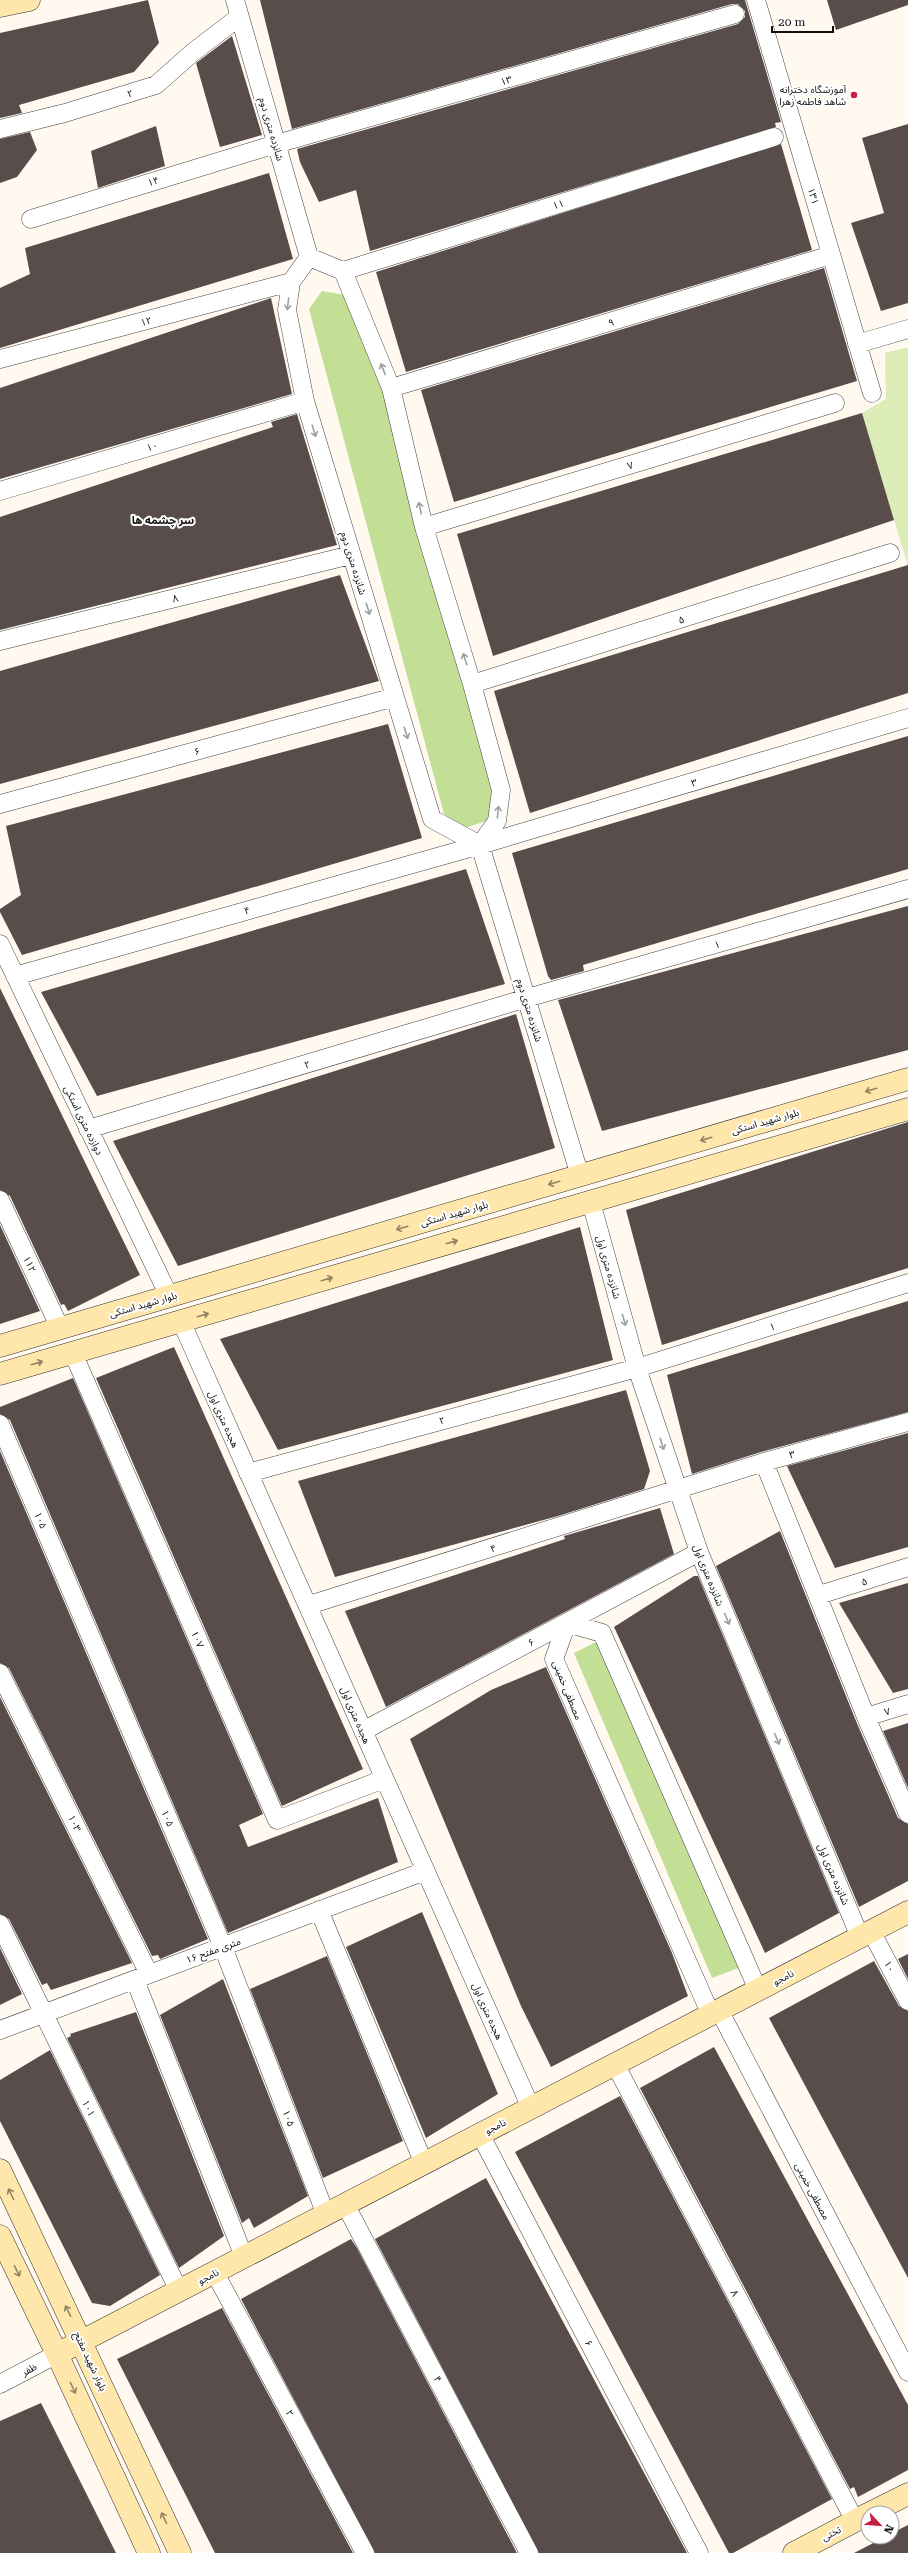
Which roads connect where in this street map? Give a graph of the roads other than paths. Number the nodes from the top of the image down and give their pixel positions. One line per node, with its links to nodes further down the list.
1 (29, 0): 3 (main road)
2 (756, 0): 10 (street, ۱۳۱)
3 (0, 6)
4 (237, 8): 6 (street, ۲); 8 (street, شانزده متری دوم)
5 (735, 14): 8 (street, ۱۳)
6 (0, 129)
7 (774, 137): 12 (street, ۱۱)
8 (276, 144): 9 (street, ۱۴); 11 (street, شانزده متری دوم)
9 (31, 219)
10 (831, 255): 15 (street, ۱۳۱); 17 (street, ۹)
11 (309, 257): 12 (street); 13 (street, شانزده متری دوم)
12 (343, 271): 17 (street, one-way to 12)
13 (291, 282): 16 (street, ۱۲); 19 (street, شانزده متری دوم, one-way to 19)
14 (908, 329): 15 (street)
15 (858, 344): 18 (street, ۱۳۱)
16 (0, 359)
17 (391, 388): 22 (street, one-way to 17)
18 (872, 393)
19 (305, 401): 21 (street, ۱۰); 24 (street, شانزده متری دوم, one-way to 24)
20 (835, 403): 22 (street, ۷)
21 (0, 491)
22 (424, 527): 26 (street, one-way to 22)
23 (890, 553): 26 (street, ۵)
24 (351, 555): 25 (street, ۸); 27 (street, شانزده متری دوم, one-way to 27)
25 (0, 641)
26 (472, 684): 30 (street, one-way to 26)
27 (395, 697): 29 (street, ۶); 30 (street, شانزده متری دوم, one-way to 30)
28 (908, 718): 30 (street, ۳)
29 (0, 804)
30 (480, 845): 33 (street, ۴); 34 (street, شانزده متری دوم)
31 (908, 889): 34 (street, ۱)
32 (0, 944): 33 (street, دوازده متری استکی)
33 (15, 976): 37 (street, دوازده متری استکی)
34 (527, 998): 37 (street, ۲); 40 (street, شانزده متری دوم)
35 (908, 1080): 38 (main road, بلوار شهید استکی, one-way to 38)
36 (908, 1109): 39 (main road)
37 (88, 1129): 44 (street, دوازده متری استکی)
38 (737, 1130): 39 (main road); 40 (main road, بلوار شهید استکی, one-way to 40)
39 (745, 1157): 42 (main road)
40 (580, 1176): 44 (main road, بلوار شهید استکی, one-way to 44)
41 (0, 1200): 46 (street, ۱۱۲)
42 (591, 1202): 45 (main road, one-way to 42); 49 (street, شانزده متری اول, one-way to 49)
43 (908, 1283): 49 (street, ۱)
44 (169, 1296): 46 (main road, بلوار شهید استکی)
45 (182, 1321): 48 (main road); 54 (street, هجده متری اول)
46 (60, 1328): 47 (main road, بلوار شهید استکی)
47 (0, 1346)
48 (73, 1352): 50 (main road, one-way to 48); 65 (street, ۱۰۷)
49 (637, 1368): 54 (street, ۲); 55 (street, شانزده متری اول, one-way to 55)
50 (0, 1374)
51 (908, 1422): 53 (street, ۳)
52 (0, 1424): 72 (street, ۱۰۵)
53 (764, 1462): 55 (street, ۳); 58 (street)
54 (248, 1473): 59 (street, هجده متری اول)
55 (678, 1491): 56 (street, شانزده متری اول); 59 (street, ۴)
56 (699, 1552): 60 (street, ۶); 71 (street, شانزده متری اول, one-way to 71)
57 (908, 1567): 58 (street, ۵)
58 (819, 1595): 63 (street)
59 (309, 1605): 64 (street, هجده متری اول)
60 (567, 1623): 64 (street, ۶); 74 (street); 76 (street, مصطفی خمینی)
61 (0, 1673): 73 (street, ۱۰۳)
62 (908, 1704): 63 (street, ۷)
63 (866, 1717): 66 (street)
64 (364, 1731): 65 (street, هجده متری اول)
65 (384, 1779): 67 (street, هجده متری اول)
66 (908, 1814)
67 (425, 1871): 68 (street, ۱۶ متری مفتح); 80 (street, هجده متری اول)
68 (319, 1910): 72 (street, ۱۶ متری مفتح); 82 (street)
69 (908, 1912): 71 (main road, نامجو)
70 (0, 1924): 77 (street, ۱۰۱)
71 (866, 1934): 74 (main road, نامجو); 75 (street, ۱۰)
72 (223, 1946): 73 (street, ۱۶ متری مفتح); 85 (street, ۱۰۵)
73 (142, 1977): 77 (street, ۱۶ متری مفتح); 87 (street, ۱۰۳)
74 (758, 1990): 76 (main road, نامجو)
75 (908, 2000)
76 (715, 2012): 79 (main road, نامجو); 92 (street, مصطفی خمینی)
77 (44, 2014): 78 (street, ۱۶ متری مفتح); 89 (street, ۱۰۱)
78 (0, 2030)
79 (615, 2064): 80 (main road, نامجو); 96 (street, ۸)
80 (531, 2108): 81 (main road, نامجو)
81 (480, 2134): 82 (main road, نامجو); 102 (street, ۶)
82 (424, 2164): 84 (main road, نامجو)
83 (0, 2170): 90 (main road, بلوار شهید مفتح, one-way to 83)
84 (346, 2206): 85 (main road, نامجو); 101 (street, ۴)
85 (326, 2215): 87 (main road, نامجو)
86 (0, 2236): 91 (main road, one-way to 91)
87 (244, 2257): 88 (main road, نامجو)
88 (215, 2273): 89 (main road, نامجو); 100 (street, ۲)
89 (179, 2291): 90 (main road, نامجو)
90 (83, 2342): 91 (main road, نامجو); 99 (main road, بلوار شهید مفتح, one-way to 90)
91 (58, 2354): 93 (street, ظفر); 98 (main road, one-way to 98)
92 (908, 2372)
93 (0, 2384)
94 (908, 2494): 95 (main road, تختی)
95 (886, 2505)
96 (860, 2509)
97 (860, 2518): 103 (main road, تختی)
98 (149, 2553)
99 (180, 2553)
100 (365, 2553)
101 (529, 2553)
102 (699, 2553)
103 (794, 2553)

